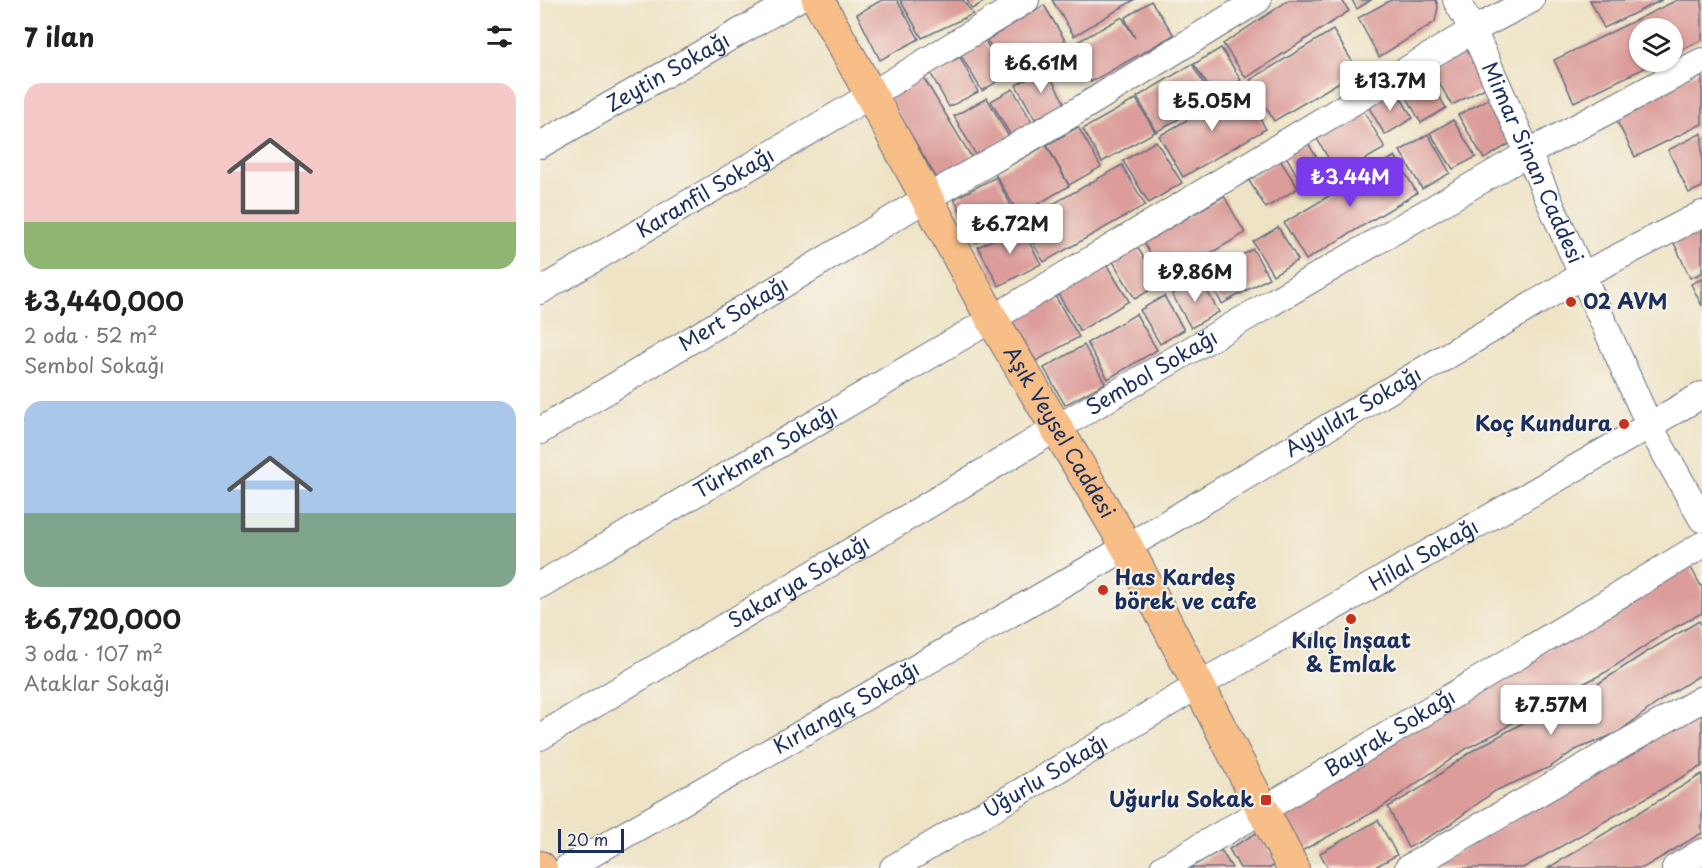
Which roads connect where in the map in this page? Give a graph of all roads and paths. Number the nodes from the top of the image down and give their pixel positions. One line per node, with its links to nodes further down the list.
1 (796, 0): 10 (street, Zeytin Sokağı)
2 (818, 0): 9 (main road, Aşık Veysel Caddesi)
3 (1026, 0): 9 (street, Karanfil Sokağı)
4 (1258, 0): 12 (street, Mert Sokağı)
5 (1456, 0): 7 (street, Mimar Sinan Caddesi)
6 (1531, 0): 7 (street, Türkmen Sokağı)
7 (1473, 30): 11 (street, Mimar Sinan Caddesi); 16 (street, Türkmen Sokağı)
8 (1702, 61): 11 (street, Sembol Sokağı)
9 (871, 95): 12 (main road, Aşık Veysel Caddesi); 15 (street, Karanfil Sokağı)
10 (540, 145)
11 (1528, 153): 14 (street, Mimar Sinan Caddesi); 19 (street, Sembol Sokağı)
12 (927, 198): 16 (main road, Aşık Veysel Caddesi); 20 (street, Mert Sokağı)
13 (1702, 214): 14 (street, Ayyıldız Sokağı)
14 (1581, 276): 18 (street, Mimar Sinan Caddesi); 23 (street, Ayyıldız Sokağı)
15 (540, 291)
16 (992, 319): 19 (main road, Aşık Veysel Caddesi); 24 (street, Türkmen Sokağı)
17 (1702, 395): 18 (street, Hilal Sokağı)
18 (1650, 427): 21 (street, Mimar Sinan Caddesi); 25 (street, Hilal Sokağı)
19 (1057, 428): 23 (main road, Aşık Veysel Caddesi); 27 (street, Sakarya Sokağı)
20 (540, 430)
21 (1702, 519)
22 (1702, 545): 28 (street, Bayrak Sokağı)
23 (1126, 548): 25 (main road, Aşık Veysel Caddesi); 30 (street, Kırlangıç Sokağı)
24 (540, 585)
25 (1199, 685): 28 (main road, Aşık Veysel Caddesi); 31 (street, Uğurlu Sokağı)
26 (1702, 699): 34 (street)
27 (540, 737)
28 (1263, 810): 32 (street, Bayrak Sokağı); 33 (main road, Aşık Veysel Caddesi)
29 (1702, 852): 35 (street)
30 (567, 868)
31 (893, 868)
32 (1163, 868)
33 (1293, 868)
34 (1408, 868)
35 (1675, 868)

